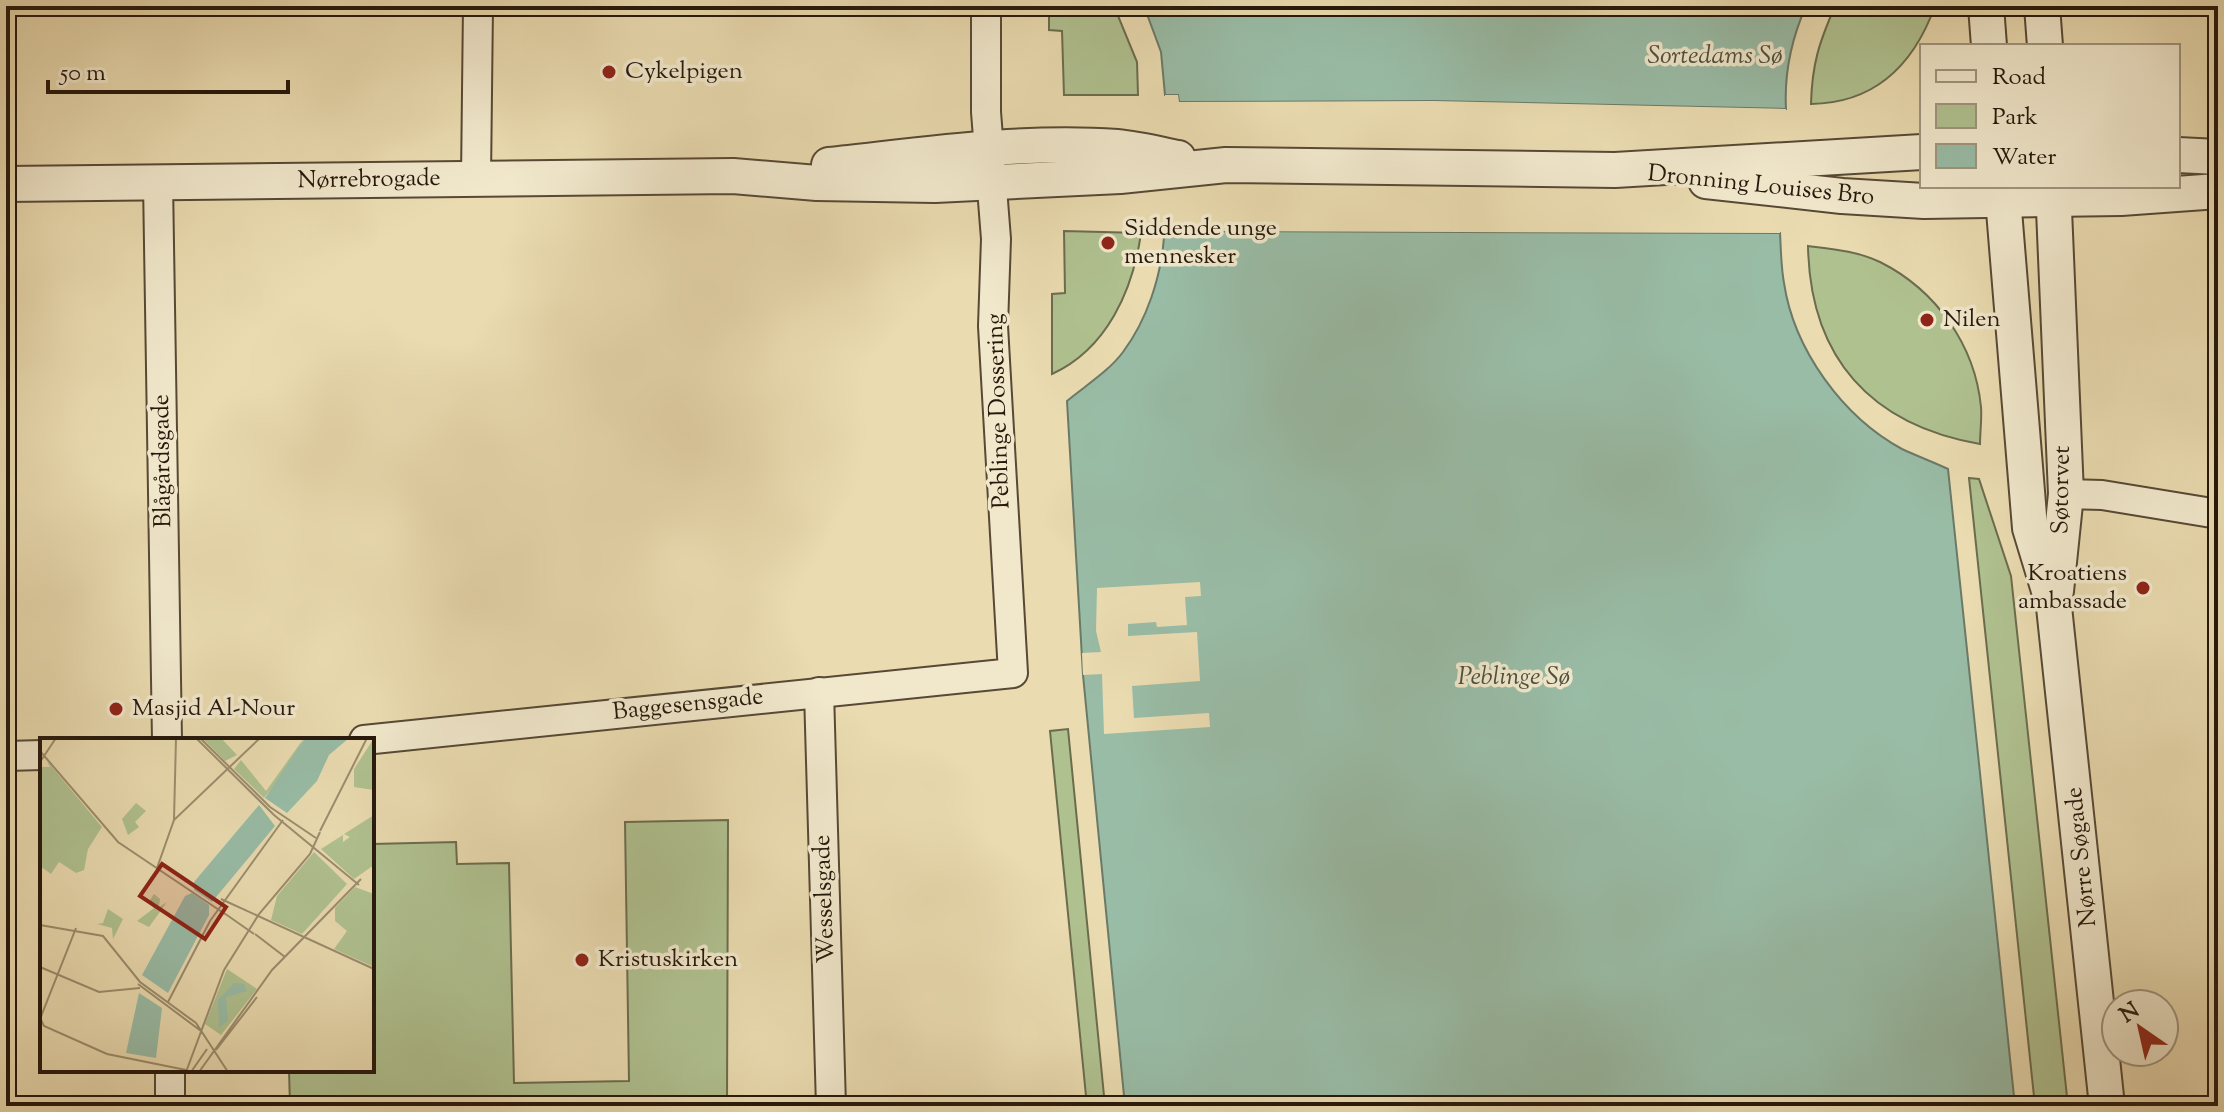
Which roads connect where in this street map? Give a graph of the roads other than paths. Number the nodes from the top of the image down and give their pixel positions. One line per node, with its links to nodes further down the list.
1 (478, 6): 12 (street)
2 (986, 6): 10 (street, Peblinge Dossering)
3 (1986, 6): 5 (street)
4 (2042, 6): 6 (street)
5 (1989, 44)
6 (2045, 44)
7 (1920, 152): 11 (street, Dronning Louises Bro)
8 (2180, 155): 9 (street)
9 (2218, 157)
10 (991, 166): 11 (street, Dronning Louises Bro); 12 (street, Nørrebrogade); 21 (street, Peblinge Dossering)
11 (1615, 170): 16 (street, Dronning Louises Bro)
12 (476, 178): 13 (street, Nørrebrogade)
13 (158, 182): 14 (street, Nørrebrogade); 23 (street, Blågårdsgade)
14 (6, 184)
15 (2218, 191): 17 (street, Dronning Louises Bro)
16 (2002, 192): 17 (street, Dronning Louises Bro); 20 (street, Søtorvet)
17 (2053, 192): 18 (street, Søtorvet)
18 (2066, 494): 19 (street); 20 (street, Søtorvet)
19 (2218, 514)
20 (2054, 607): 30 (street, Nørre Søgade)
21 (1013, 673): 22 (street, Baggesensgade)
22 (819, 692): 24 (street, Baggesensgade); 29 (street, Wesselsgade)
23 (167, 738)
24 (374, 739)
25 (40, 755): 26 (street)
26 (6, 756)
27 (170, 1072): 28 (street)
28 (170, 1106)
29 (831, 1106)
30 (2107, 1106)

